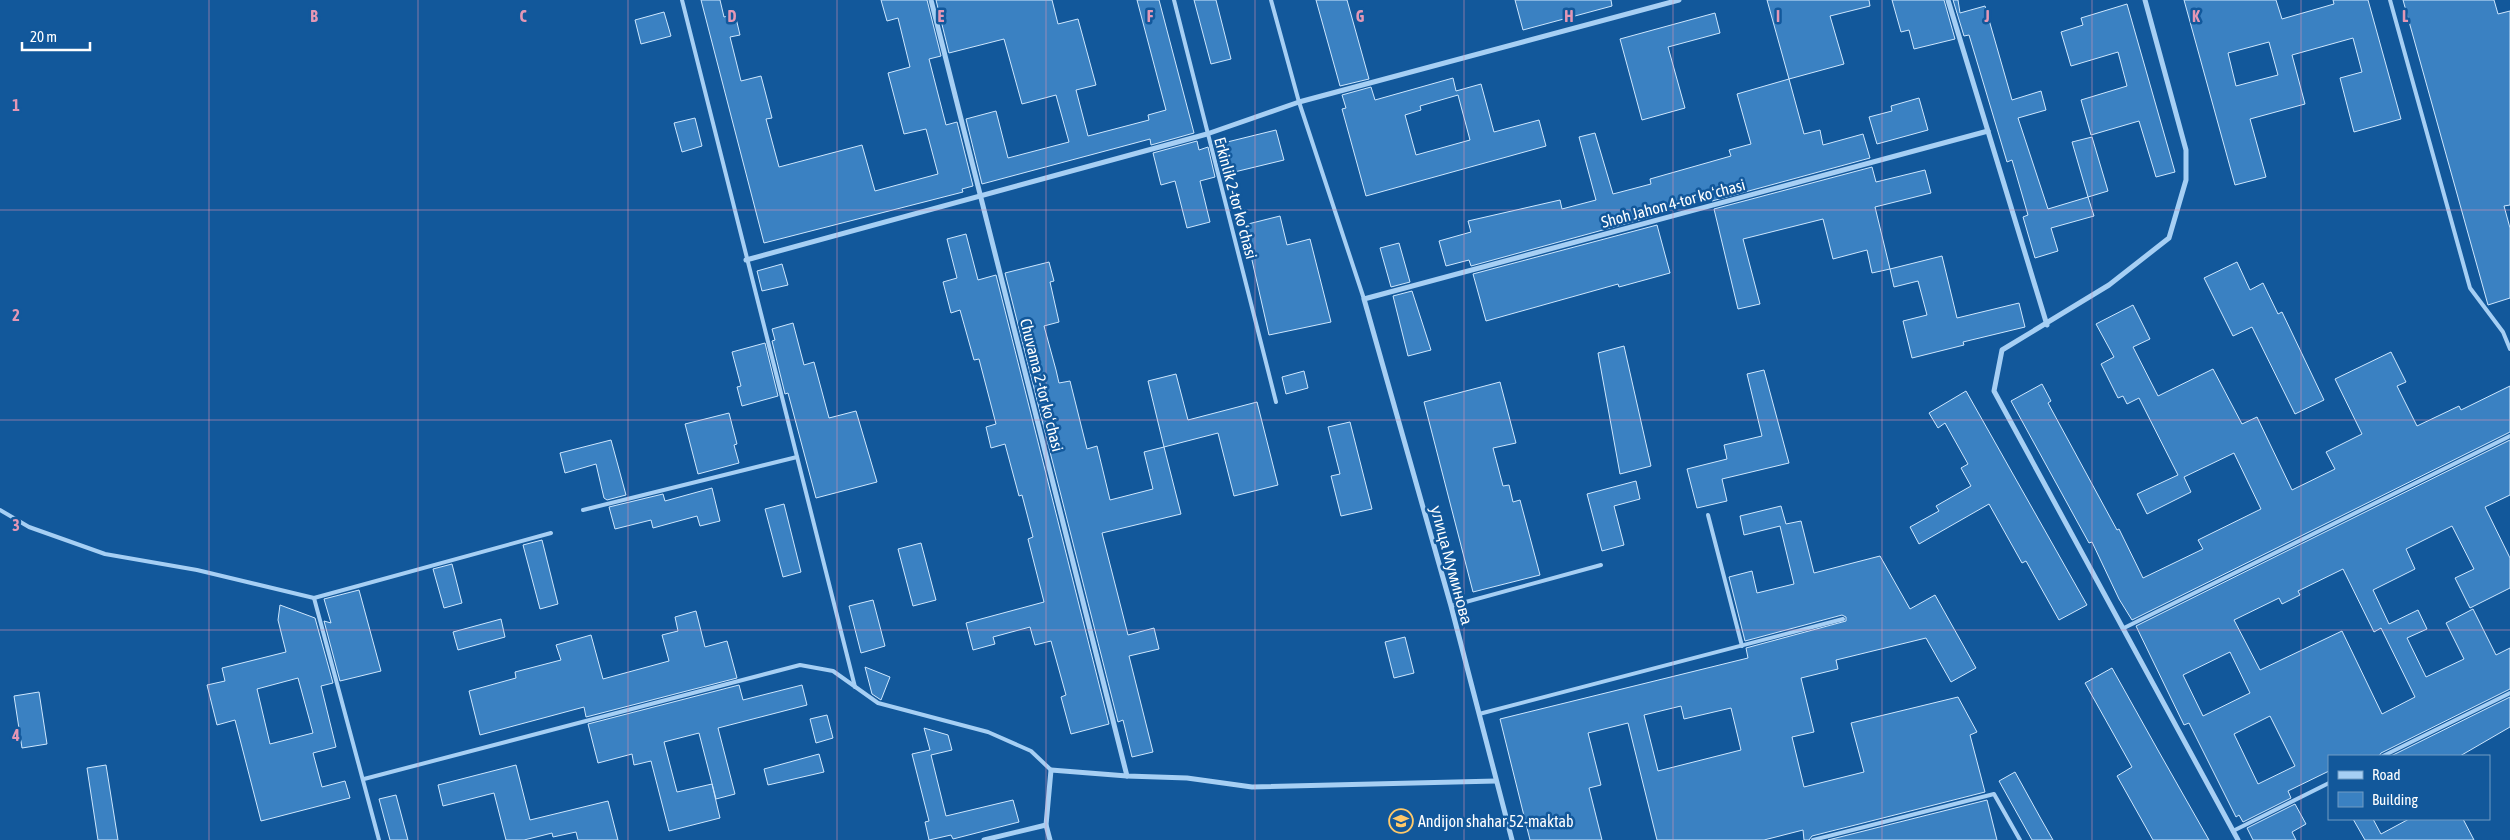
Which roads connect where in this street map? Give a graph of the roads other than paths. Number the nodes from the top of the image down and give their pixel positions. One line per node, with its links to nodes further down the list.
1 (682, 0): 13 (lane)
2 (931, 0): 12 (street, Chuvama 2-tor koʻchasi)
3 (1174, 0): 11 (lane, Erkinlik 2-tor koʻchasi)
4 (1271, 0): 9 (lane)
5 (1679, 0): 9 (street)
6 (1948, 0): 10 (street)
7 (2145, 0): 15 (street)
8 (2390, 0): 16 (lane)
9 (1299, 102): 11 (street); 14 (lane)
10 (1988, 132): 14 (street, Shoh Jahon 4-tor koʻchasi); 15 (street)
11 (1207, 134): 12 (street); 17 (lane, Erkinlik 2-tor koʻchasi)
12 (982, 196): 13 (street); 35 (street, Chuvama 2-tor koʻchasi)
13 (746, 260): 19 (lane)
14 (1364, 299): 26 (street, улица Муминова)
15 (2046, 325): 28 (street)
16 (2510, 349)
17 (1276, 402)
18 (2510, 436): 28 (lane)
19 (797, 457): 21 (lane); 30 (lane)
20 (0, 510): 25 (lane)
21 (583, 510)
22 (1708, 515): 29 (lane)
23 (551, 533): 25 (lane)
24 (1601, 565): 26 (lane)
25 (314, 598): 36 (lane)
26 (1451, 606): 32 (street, улица Муминова)
27 (1843, 619): 29 (lane)
28 (2124, 628): 40 (street)
29 (1742, 646): 32 (lane)
30 (855, 687): 34 (lane); 36 (lane)
31 (2510, 692): 33 (lane)
32 (1479, 714): 37 (street, улица Муминова)
33 (2384, 755)
34 (1051, 770): 35 (street); 39 (street)
35 (1127, 776): 37 (street)
36 (364, 779): 41 (lane)
37 (1496, 781): 44 (street, улица Муминова)
38 (2328, 784): 40 (lane)
39 (1046, 825): 42 (street); 43 (street)
40 (2233, 831): 47 (street)
41 (379, 840)
42 (984, 840)
43 (1050, 840)
44 (1512, 840)
45 (1813, 840): 46 (lane)
46 (2020, 840)
47 (2238, 840)

